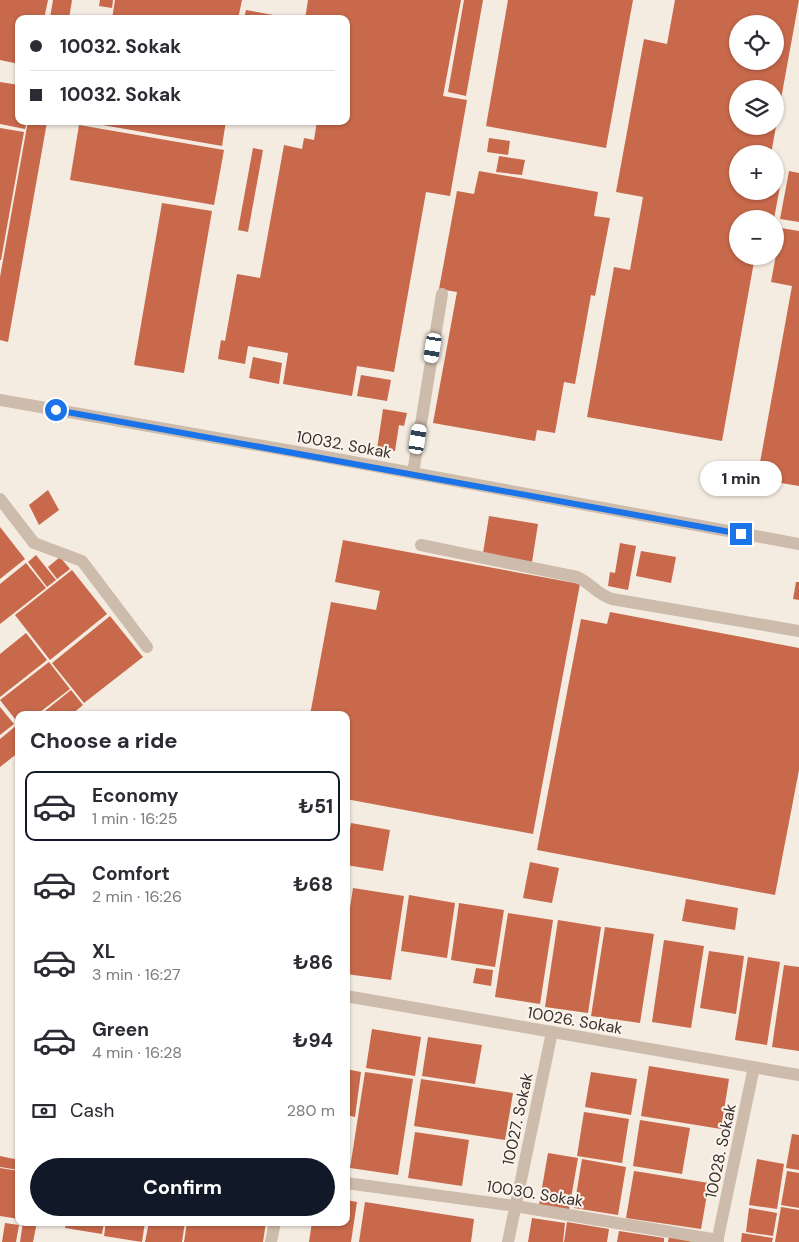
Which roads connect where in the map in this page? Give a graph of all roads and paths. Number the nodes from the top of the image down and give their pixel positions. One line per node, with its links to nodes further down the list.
1 (442, 294): 3 (street)
2 (0, 400): 3 (street, 10032. Sokak)
3 (412, 473): 5 (street, 10032. Sokak)
4 (0, 499): 8 (street)
5 (799, 544)
6 (421, 545): 7 (street)
7 (799, 631)
8 (146, 647)
9 (350, 997): 10 (street, 10026. Sokak)
10 (552, 1032): 11 (street, 10026. Sokak); 14 (street, 10027. Sokak)
11 (754, 1067): 12 (street, 10026. Sokak); 16 (street, 10028. Sokak)
12 (799, 1075)
13 (350, 1184): 14 (street, 10030. Sokak)
14 (516, 1206): 16 (street, 10030. Sokak); 18 (street, 10027. Sokak)
15 (274, 1226): 17 (street)
16 (718, 1241)
17 (272, 1242)
18 (507, 1242)

